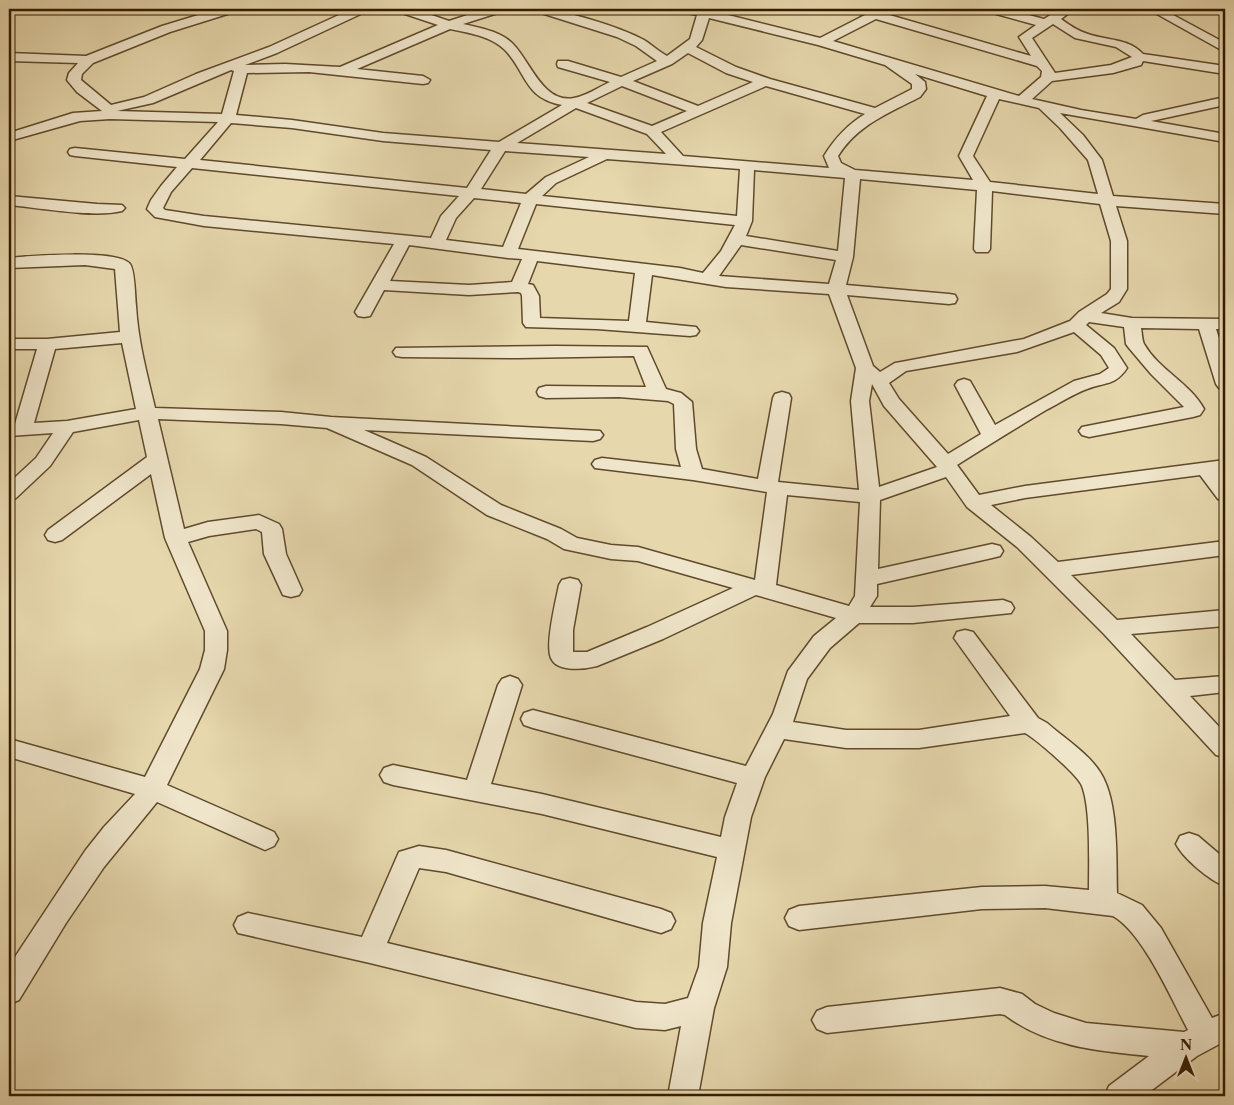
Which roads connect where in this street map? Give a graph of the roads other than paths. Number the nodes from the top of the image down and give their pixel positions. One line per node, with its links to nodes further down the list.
1 (230, 9): 22 (street)
2 (361, 9): 27 (street)
3 (403, 9): 14 (street)
4 (496, 9): 14 (street)
5 (542, 9): 23 (street)
6 (686, 9): 12 (street)
7 (856, 9): 11 (street)
8 (993, 9): 13 (street)
9 (1067, 9): 13 (street)
10 (1158, 9): 16 (street)
11 (881, 11): 17 (street); 25 (street)
12 (704, 13): 17 (street); 18 (street)
13 (1049, 21): 21 (street); 25 (street)
14 (449, 25): 29 (street); 37 (street)
15 (1225, 34): 16 (street)
16 (1203, 35): 19 (street)
17 (822, 42): 24 (street)
18 (688, 48): 23 (street); 33 (street)
19 (1225, 48)
20 (9, 57): 22 (street)
21 (1139, 57): 28 (street); 30 (street)
22 (88, 60): 39 (street)
23 (667, 62): 32 (street)
24 (889, 62): 34 (street); 41 (street)
25 (1042, 63): 30 (street)
26 (563, 64): 32 (street)
27 (236, 68): 29 (street); 39 (street); 43 (street)
28 (1225, 70)
29 (340, 72): 31 (street)
30 (1048, 78): 35 (street)
31 (423, 80)
32 (623, 82): 37 (street); 40 (street)
33 (764, 82): 40 (street); 41 (street)
34 (995, 94): 35 (street); 55 (street)
35 (1022, 100): 38 (street)
36 (1225, 102): 44 (street)
37 (575, 103): 45 (street); 48 (street)
38 (1042, 104): 44 (street); 59 (street)
39 (108, 110): 42 (street)
40 (699, 111): 45 (street)
41 (876, 112): 54 (street)
42 (73, 117): 43 (street); 46 (street)
43 (228, 118): 48 (street); 52 (street)
44 (1128, 122): 47 (street)
45 (652, 132): 51 (street)
46 (9, 137)
47 (1225, 138)
48 (500, 147): 50 (street); 56 (street)
49 (75, 152): 52 (street)
50 (606, 155): 51 (street); 57 (street)
51 (680, 161): 53 (street)
52 (189, 165): 56 (street); 64 (street)
53 (747, 165): 54 (street); 62 (street)
54 (853, 175): 55 (street); 69 (street)
55 (985, 186): 59 (street); 66 (street)
56 (472, 191): 57 (street); 65 (street)
57 (531, 198): 62 (street); 67 (street)
58 (9, 200): 60 (street)
59 (1106, 200): 61 (street); 78 (street)
60 (117, 208)
61 (1225, 209)
62 (744, 221): 63 (street)
63 (736, 239): 69 (street); 72 (street)
64 (404, 240): 65 (street); 73 (street)
65 (436, 244): 67 (street)
66 (982, 250)
67 (508, 253): 68 (street)
68 (530, 256): 71 (street); 74 (street)
69 (845, 257): 75 (street)
70 (9, 263): 84 (street)
71 (644, 269): 72 (street); 82 (street)
72 (707, 278): 75 (street)
73 (380, 286): 74 (street); 77 (street)
74 (518, 287): 82 (street)
75 (836, 289): 76 (street); 89 (street)
76 (949, 300)
77 (364, 312)
78 (1080, 320): 79 (street); 89 (street); 101 (street)
79 (1132, 323): 80 (street); 99 (street)
80 (1206, 324): 81 (street); 88 (street)
81 (1225, 324)
82 (637, 327): 83 (street)
83 (690, 331)
84 (129, 337): 86 (street); 95 (street)
85 (9, 344): 86 (street)
86 (47, 344): 98 (street)
87 (402, 352): 93 (street)
88 (1221, 365): 90 (street)
89 (872, 375): 104 (street); 111 (street)
90 (1225, 384)
91 (964, 385): 101 (street)
92 (546, 392): 93 (street)
93 (658, 393): 107 (street)
94 (782, 398): 108 (street)
95 (147, 414): 96 (street); 97 (street); 102 (street)
96 (331, 423): 100 (street); 120 (street)
97 (67, 426): 98 (street); 109 (street)
98 (16, 430)
99 (1089, 431)
100 (593, 435)
101 (991, 435): 104 (street)
102 (158, 459): 113 (street); 114 (street)
103 (602, 464): 107 (street)
104 (948, 466): 111 (street); 112 (street)
105 (1225, 466): 106 (street)
106 (1205, 468): 110 (street); 112 (street)
107 (693, 474): 108 (street)
108 (772, 487): 111 (street); 120 (street)
109 (9, 494)
110 (1225, 495)
111 (870, 497): 118 (street)
112 (974, 502): 117 (street)
113 (54, 535)
114 (176, 538): 121 (street); 137 (street)
115 (1225, 548): 117 (street)
116 (992, 551): 118 (street)
117 (1053, 570): 125 (street)
118 (867, 579): 123 (street)
119 (570, 586): 120 (street)
120 (758, 589): 123 (street)
121 (291, 590)
122 (1003, 608): 123 (street)
123 (854, 616): 132 (street)
124 (1225, 618): 125 (street)
125 (1112, 628): 129 (street)
126 (965, 638): 131 (street)
127 (1225, 684): 129 (street)
128 (510, 685): 138 (street)
129 (1169, 689): 134 (street)
130 (533, 719): 136 (street)
131 (1029, 724): 132 (street); 143 (street)
132 (776, 729): 136 (street)
133 (9, 748): 137 (street)
134 (1225, 748)
135 (393, 775): 138 (street)
136 (752, 777): 141 (street)
137 (152, 789): 139 (street); 148 (street)
138 (476, 791): 141 (street)
139 (266, 839)
140 (1189, 844): 142 (street)
141 (732, 850): 149 (street)
142 (1225, 875)
143 (1103, 902): 144 (street); 151 (street)
144 (798, 918)
145 (661, 921): 147 (street)
146 (248, 925): 147 (street)
147 (370, 951): 149 (street)
148 (9, 991)
149 (699, 1008): 152 (street)
150 (827, 1020): 151 (street)
151 (1206, 1036): 153 (street)
152 (683, 1096)
153 (1120, 1096)

